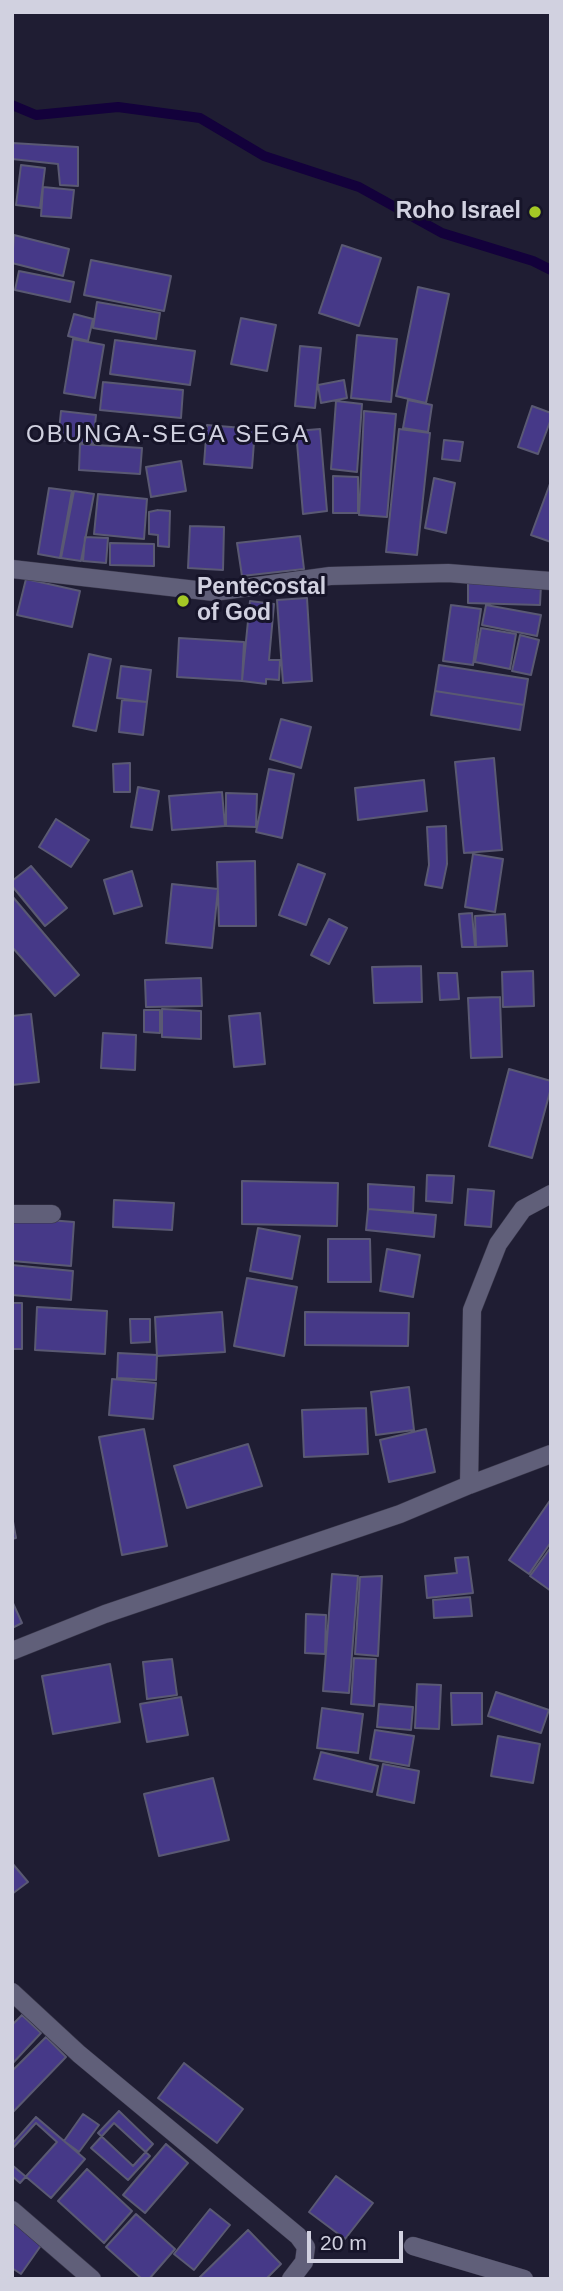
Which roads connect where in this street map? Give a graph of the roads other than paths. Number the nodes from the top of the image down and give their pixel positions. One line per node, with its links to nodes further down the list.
1 (12, 569): 2 (street)
2 (551, 581)
3 (551, 1194): 7 (street)
4 (12, 1214): 5 (street)
5 (52, 1214)
6 (551, 1454): 7 (street)
7 (469, 1485): 8 (street)
8 (12, 1651)
9 (12, 1992): 13 (street)
10 (12, 2210): 12 (street)
11 (413, 2246): 14 (street)
12 (92, 2279)
13 (291, 2279)
14 (524, 2279)

